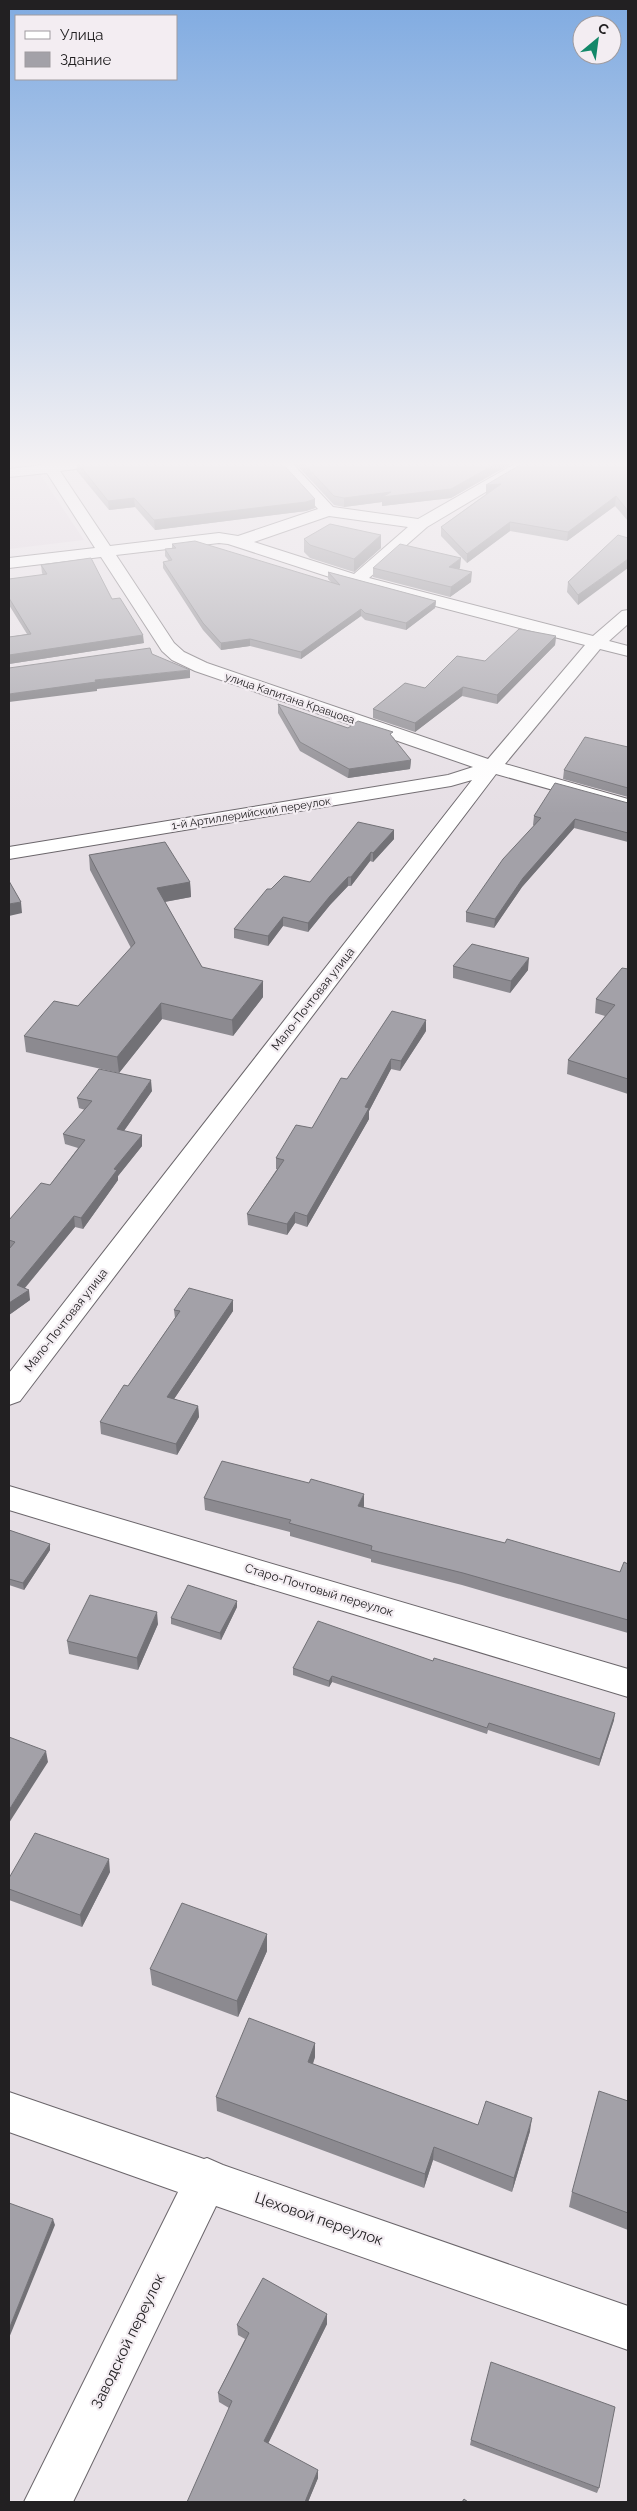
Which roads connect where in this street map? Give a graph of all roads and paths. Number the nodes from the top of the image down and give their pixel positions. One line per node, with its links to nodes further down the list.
1 (125, 579): 5 (street, улица Капитана Кравцова)
2 (357, 580): 4 (street)
3 (628, 615): 4 (street, Мало-Почтовая улица)
4 (596, 643): 7 (street); 8 (street, Мало-Почтовая улица)
5 (168, 648): 6 (street); 8 (street, улица Капитана Кравцова)
6 (149, 650)
7 (628, 651)
8 (492, 767): 9 (street, улица Капитана Кравцова); 10 (street, 1-й Артиллерийский переулок); 11 (street, Мало-Почтовая улица)
9 (628, 805)
10 (9, 853)
11 (9, 1394)
12 (9, 1498): 13 (street, Старо-Почтовый переулок)
13 (628, 1683)
14 (9, 2112): 15 (street, Цеховой переулок)
15 (207, 2179): 16 (street, Цеховой переулок); 17 (street, Заводской переулок)
16 (628, 2328)
17 (48, 2502)

